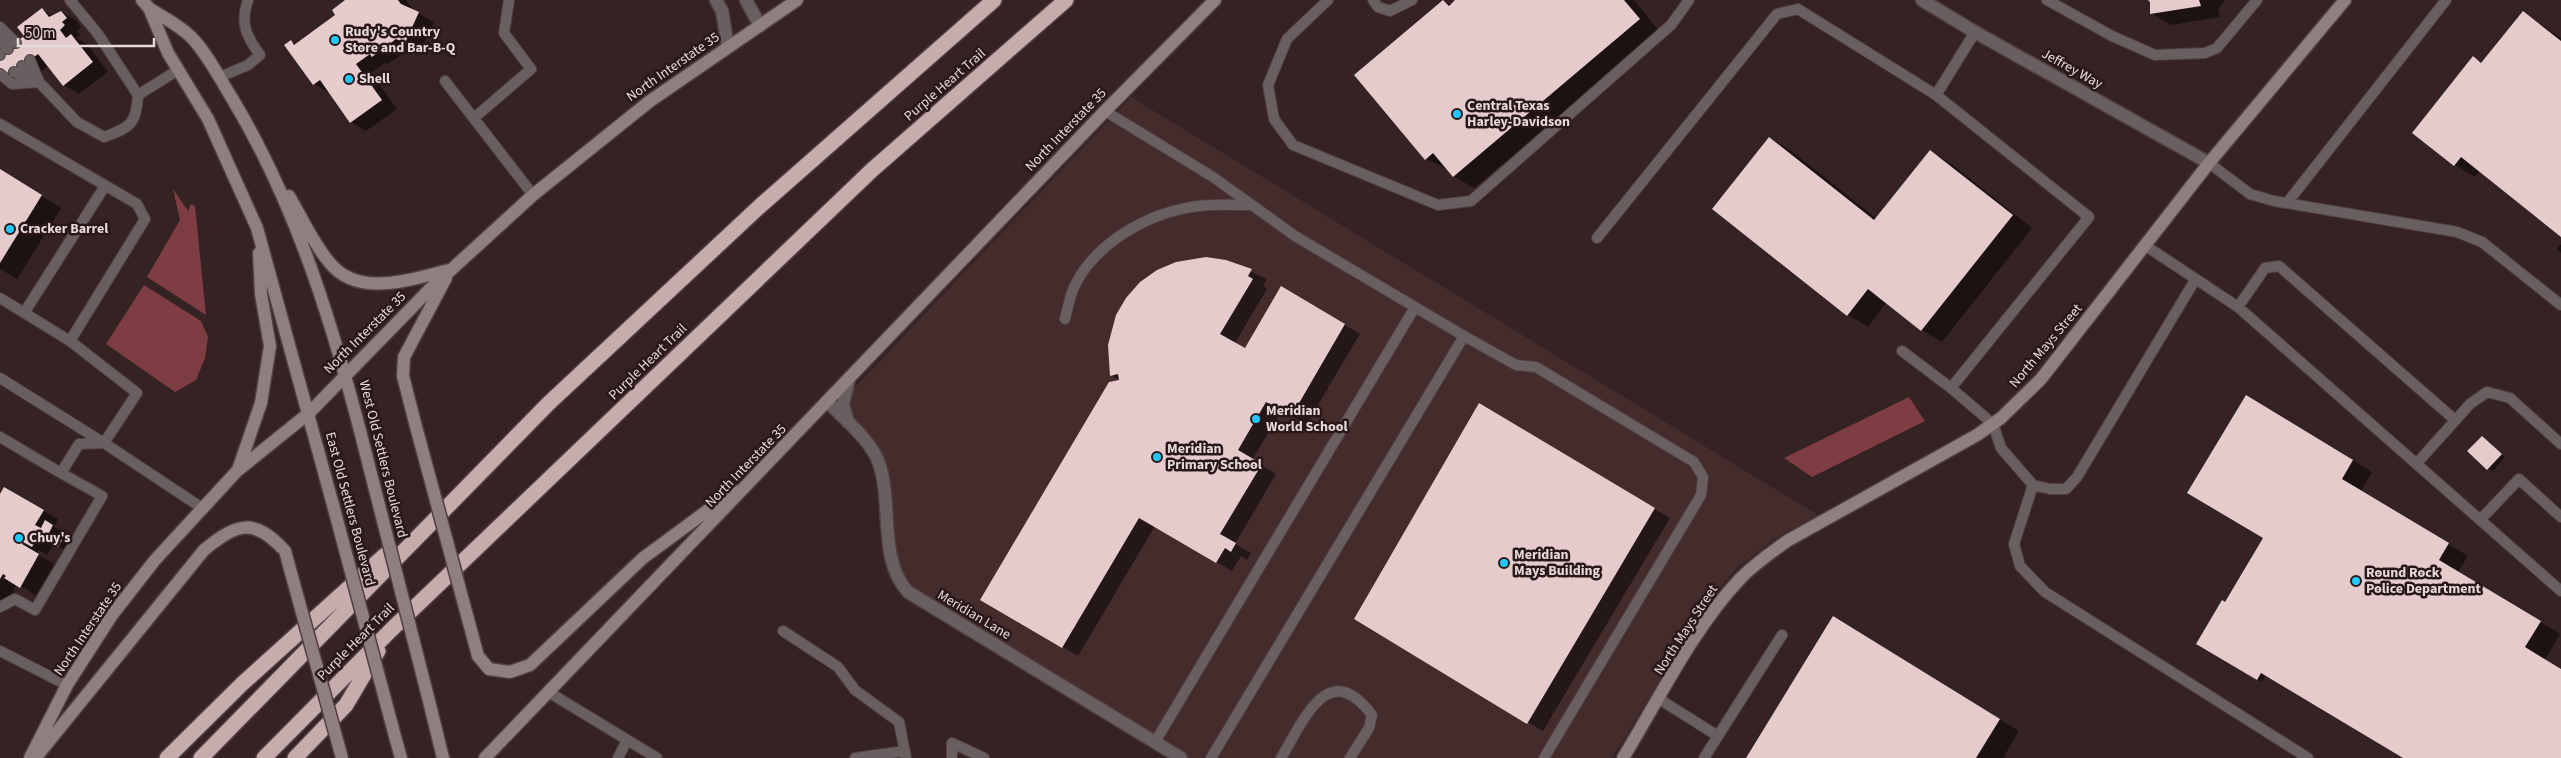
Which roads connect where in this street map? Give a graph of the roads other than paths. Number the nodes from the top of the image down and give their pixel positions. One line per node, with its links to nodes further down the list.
1 (70, 0): 31 (lane)
2 (248, 0): 28 (lane)
3 (509, 0): 34 (lane)
4 (716, 0): 24 (street)
5 (746, 0): 20 (street)
6 (797, 0): 20 (main road, North Interstate 35)
7 (994, 0): 68 (highway)
8 (1066, 0): 79 (highway, Purple Heart Trail)
9 (1215, 0): 33 (main road, North Interstate 35)
10 (1328, 0): 13 (lane)
11 (1372, 0): 12 (lane)
12 (1412, 0)
13 (1689, 0)
14 (1922, 0): 22 (street, Jeffrey Way)
15 (2047, 0): 16 (lane)
16 (2257, 0)
17 (2345, 0): 37 (main road, North Mays Street)
18 (2446, 0): 40 (lane)
19 (146, 4): 26 (main road, West Old Settlers Boulevard); 28 (main road, West Old Settlers Boulevard)
20 (760, 26): 24 (main road, North Interstate 35)
21 (0, 27): 25 (lane)
22 (1974, 32): 32 (lane); 37 (street, Jeffrey Way)
23 (0, 39): 25 (lane)
24 (728, 47): 39 (main road, North Interstate 35)
25 (6, 50)
26 (178, 70): 31 (lane); 42 (main road, West Old Settlers Boulevard)
27 (0, 74): 30 (lane)
28 (220, 77): 36 (main road, West Old Settlers Boulevard)
29 (445, 81): 34 (lane)
30 (39, 82): 30 (lane); 31 (lane)
31 (138, 95)
32 (1936, 95): 43 (lane); 59 (lane)
33 (1105, 111): 41 (lane); 58 (main road, North Interstate 35)
34 (474, 118): 39 (lane)
35 (0, 124): 38 (lane)
36 (262, 152): 45 (main road); 56 (main road, West Old Settlers Boulevard)
37 (2209, 162): 40 (lane); 44 (main road, North Mays Street)
38 (105, 186): 51 (lane); 54 (lane)
39 (534, 195): 45 (main road, North Interstate 35)
40 (2287, 203): 48 (lane)
41 (1252, 204): 49 (lane); 52 (lane)
42 (257, 228): 61 (main road, East Old Settlers Boulevard); 70 (main road)
43 (1597, 238)
44 (2146, 246): 46 (lane); 64 (main road, North Mays Street)
45 (451, 270): 56 (main road, North Interstate 35); 71 (main road, bridge)
46 (2195, 280): 50 (lane); 73 (lane)
47 (0, 298): 51 (lane)
48 (2561, 305)
49 (1416, 307): 53 (lane); 88 (lane)
50 (2238, 307): 62 (lane); 69 (lane)
51 (24, 314): 54 (lane)
52 (1065, 319)
53 (1464, 336): 106 (lane); 109 (lane)
54 (70, 342): 66 (lane)
55 (1902, 351): 59 (lane)
56 (346, 374): 61 (main road, North Interstate 35); 98 (main road, West Old Settlers Boulevard, bridge)
57 (0, 378): 66 (lane)
58 (849, 379): 60 (main road, North Interstate 35); 63 (street)
59 (1951, 388): 64 (lane)
60 (828, 402): 63 (street, Meridian Lane); 71 (main road, North Interstate 35)
61 (308, 413): 70 (main road, North Interstate 35); 97 (main road, East Old Settlers Boulevard, bridge)
62 (2455, 420): 67 (lane); 69 (lane)
63 (849, 424): 88 (street, Meridian Lane)
64 (1992, 424): 73 (lane); 85 (main road, North Mays Street)
65 (0, 436): 72 (lane)
66 (104, 443): 72 (lane); 74 (lane)
67 (2561, 444)
68 (504, 448): 92 (highway); 93 (highway)
69 (2418, 463): 76 (lane)
70 (237, 471): 74 (main road, North Interstate 35)
71 (762, 471): 84 (main road, North Interstate 35)
72 (62, 473): 78 (lane)
73 (2033, 485): 112 (lane)
74 (202, 508): 83 (main road, North Interstate 35)
75 (2561, 517): 76 (lane)
76 (2481, 520): 77 (lane)
77 (2561, 591)
78 (0, 607)
79 (390, 630): 94 (highway, Purple Heart Trail); 95 (highway)
80 (784, 631): 89 (lane)
81 (1782, 635): 86 (lane)
82 (0, 651): 83 (lane)
83 (67, 685): 90 (main road, North Interstate 35)
84 (550, 693): 87 (lane); 99 (main road, North Interstate 35)
85 (1659, 699): 86 (lane); 110 (main road, North Mays Street)
86 (1718, 736): 111 (lane)
87 (627, 740): 100 (lane); 101 (lane)
88 (1155, 742): 105 (street, Meridian Lane)
89 (905, 755): 102 (lane)
90 (30, 758)
91 (35, 758): 96 (main road, bridge)
92 (167, 758)
93 (201, 758)
94 (264, 758)
95 (295, 758)
96 (342, 758)
97 (401, 758)
98 (443, 758)
99 (485, 758)
100 (618, 758)
101 (657, 758)
102 (854, 758)
103 (952, 758): 104 (lane)
104 (984, 758)
105 (1181, 758)
106 (1211, 758)
107 (1281, 758): 108 (lane)
108 (1350, 758)
109 (1544, 758)
110 (1623, 758)
111 (1704, 758)
112 (2308, 758)

